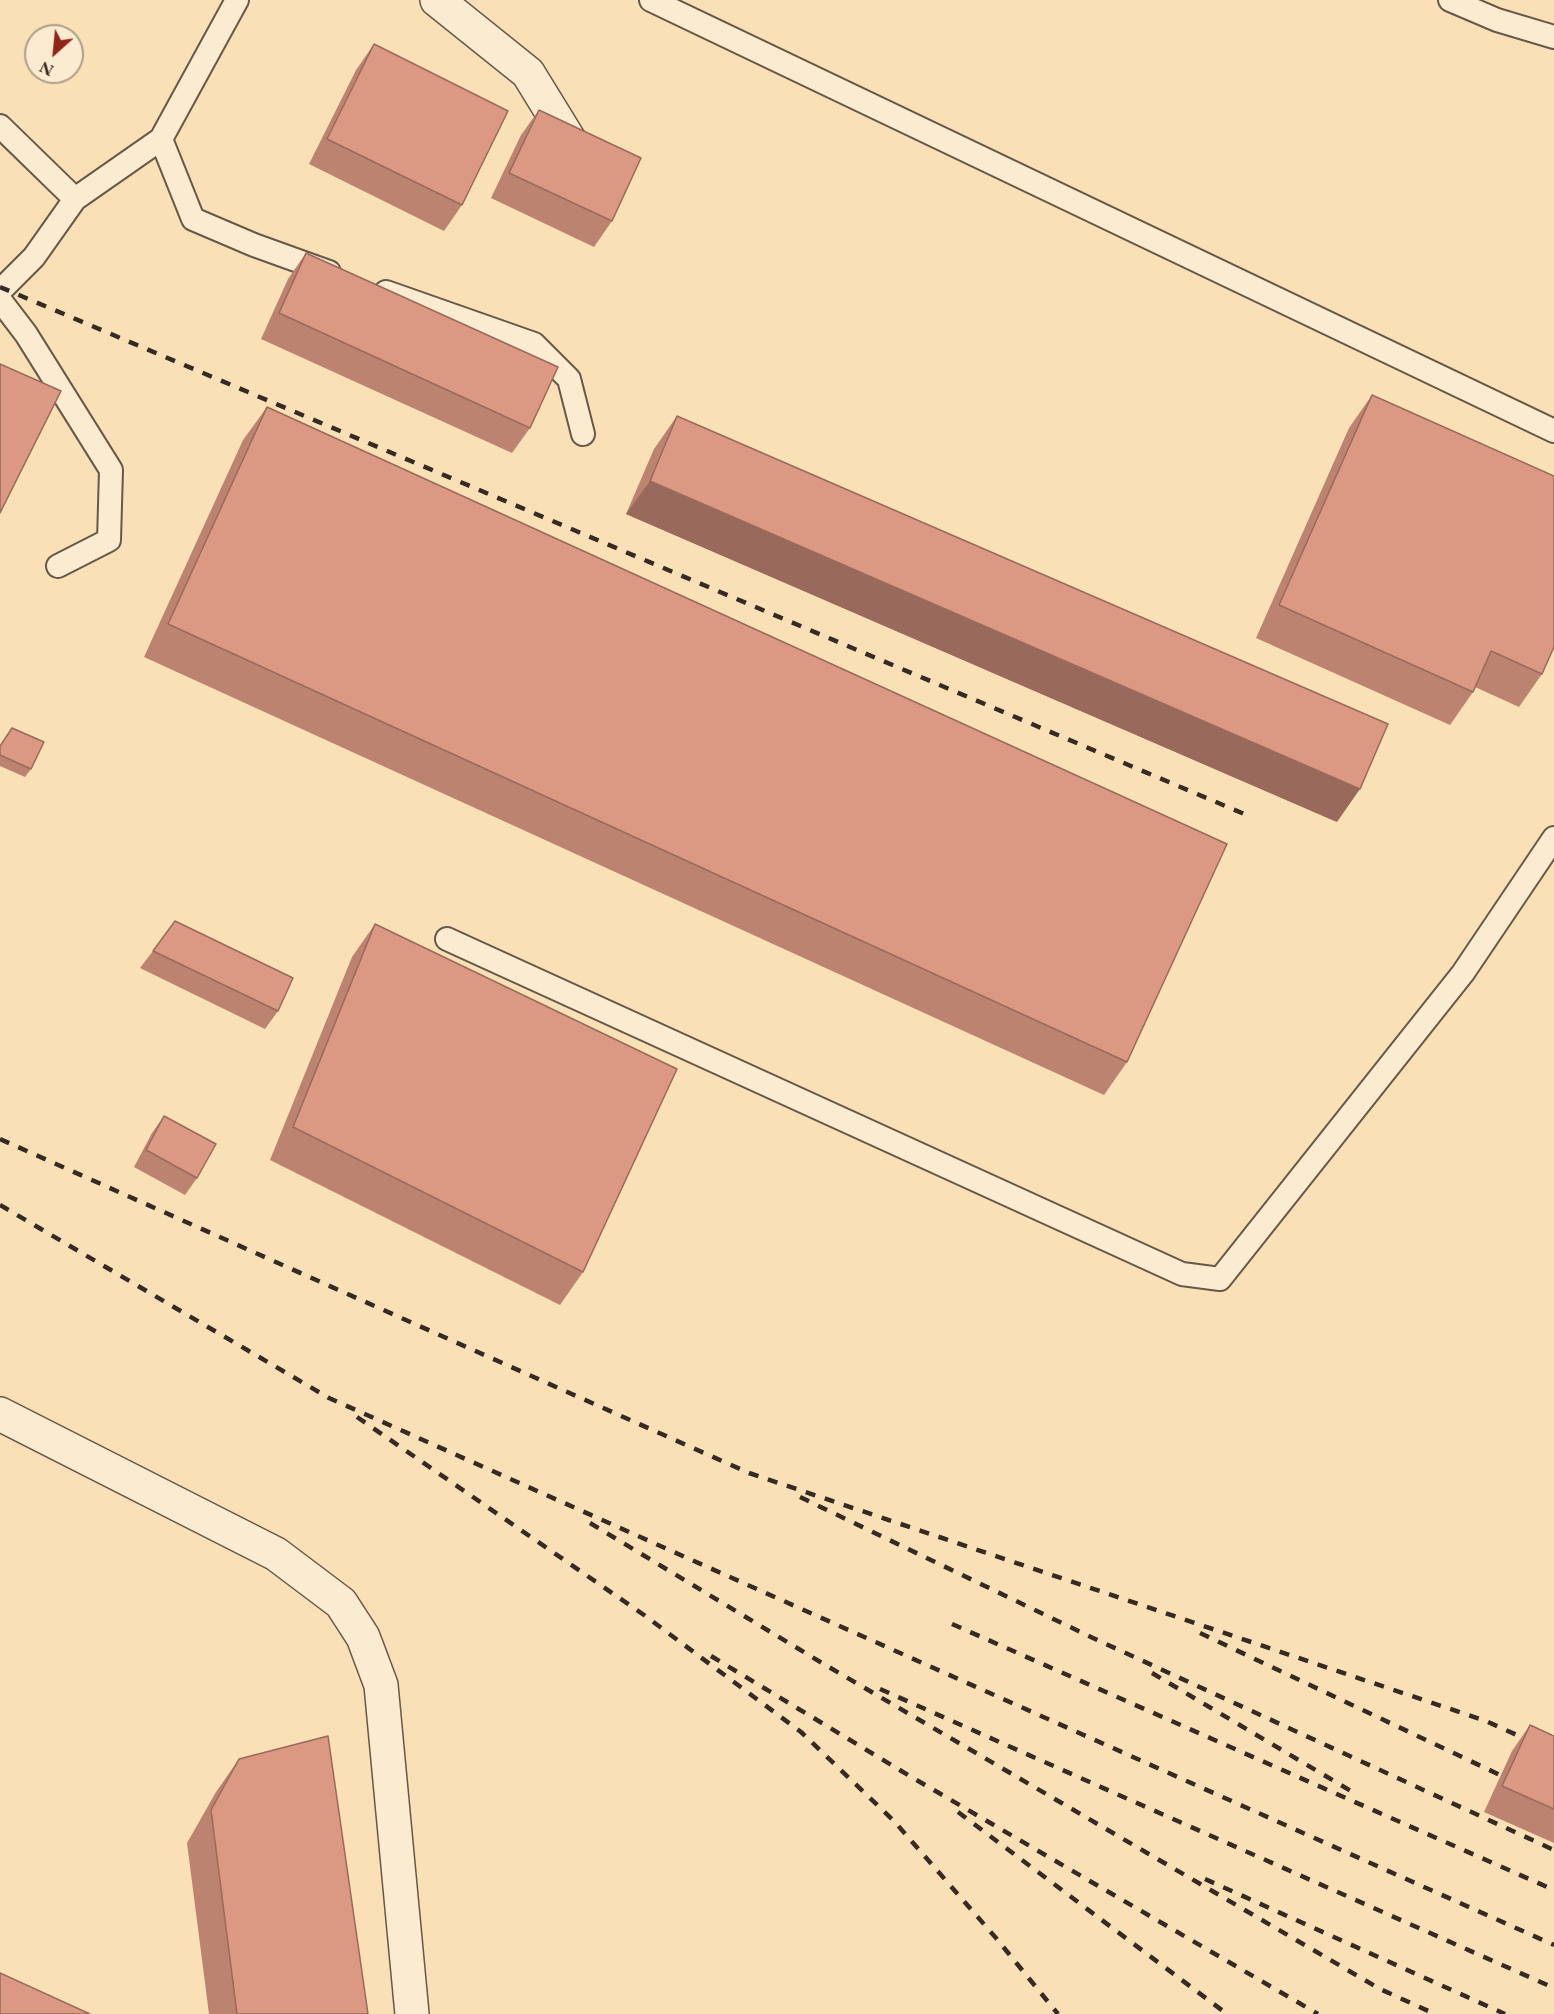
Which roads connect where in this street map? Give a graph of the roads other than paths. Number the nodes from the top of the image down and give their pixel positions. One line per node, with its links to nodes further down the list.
1 (237, 0): 7 (lane)
2 (437, 0): 8 (street)
3 (651, 0): 14 (lane)
4 (1450, 0): 5 (lane)
5 (1554, 37)
6 (0, 126): 9 (lane)
7 (161, 139): 9 (lane); 10 (lane)
8 (586, 166)
9 (75, 199): 12 (lane)
10 (343, 277)
11 (366, 285): 15 (lane)
12 (0, 291)
13 (0, 300): 16 (lane)
14 (1554, 431)
15 (582, 435)
16 (58, 566)
17 (1554, 837): 18 (lane)
18 (447, 939)
19 (0, 1414): 20 (street)
20 (412, 2014)

